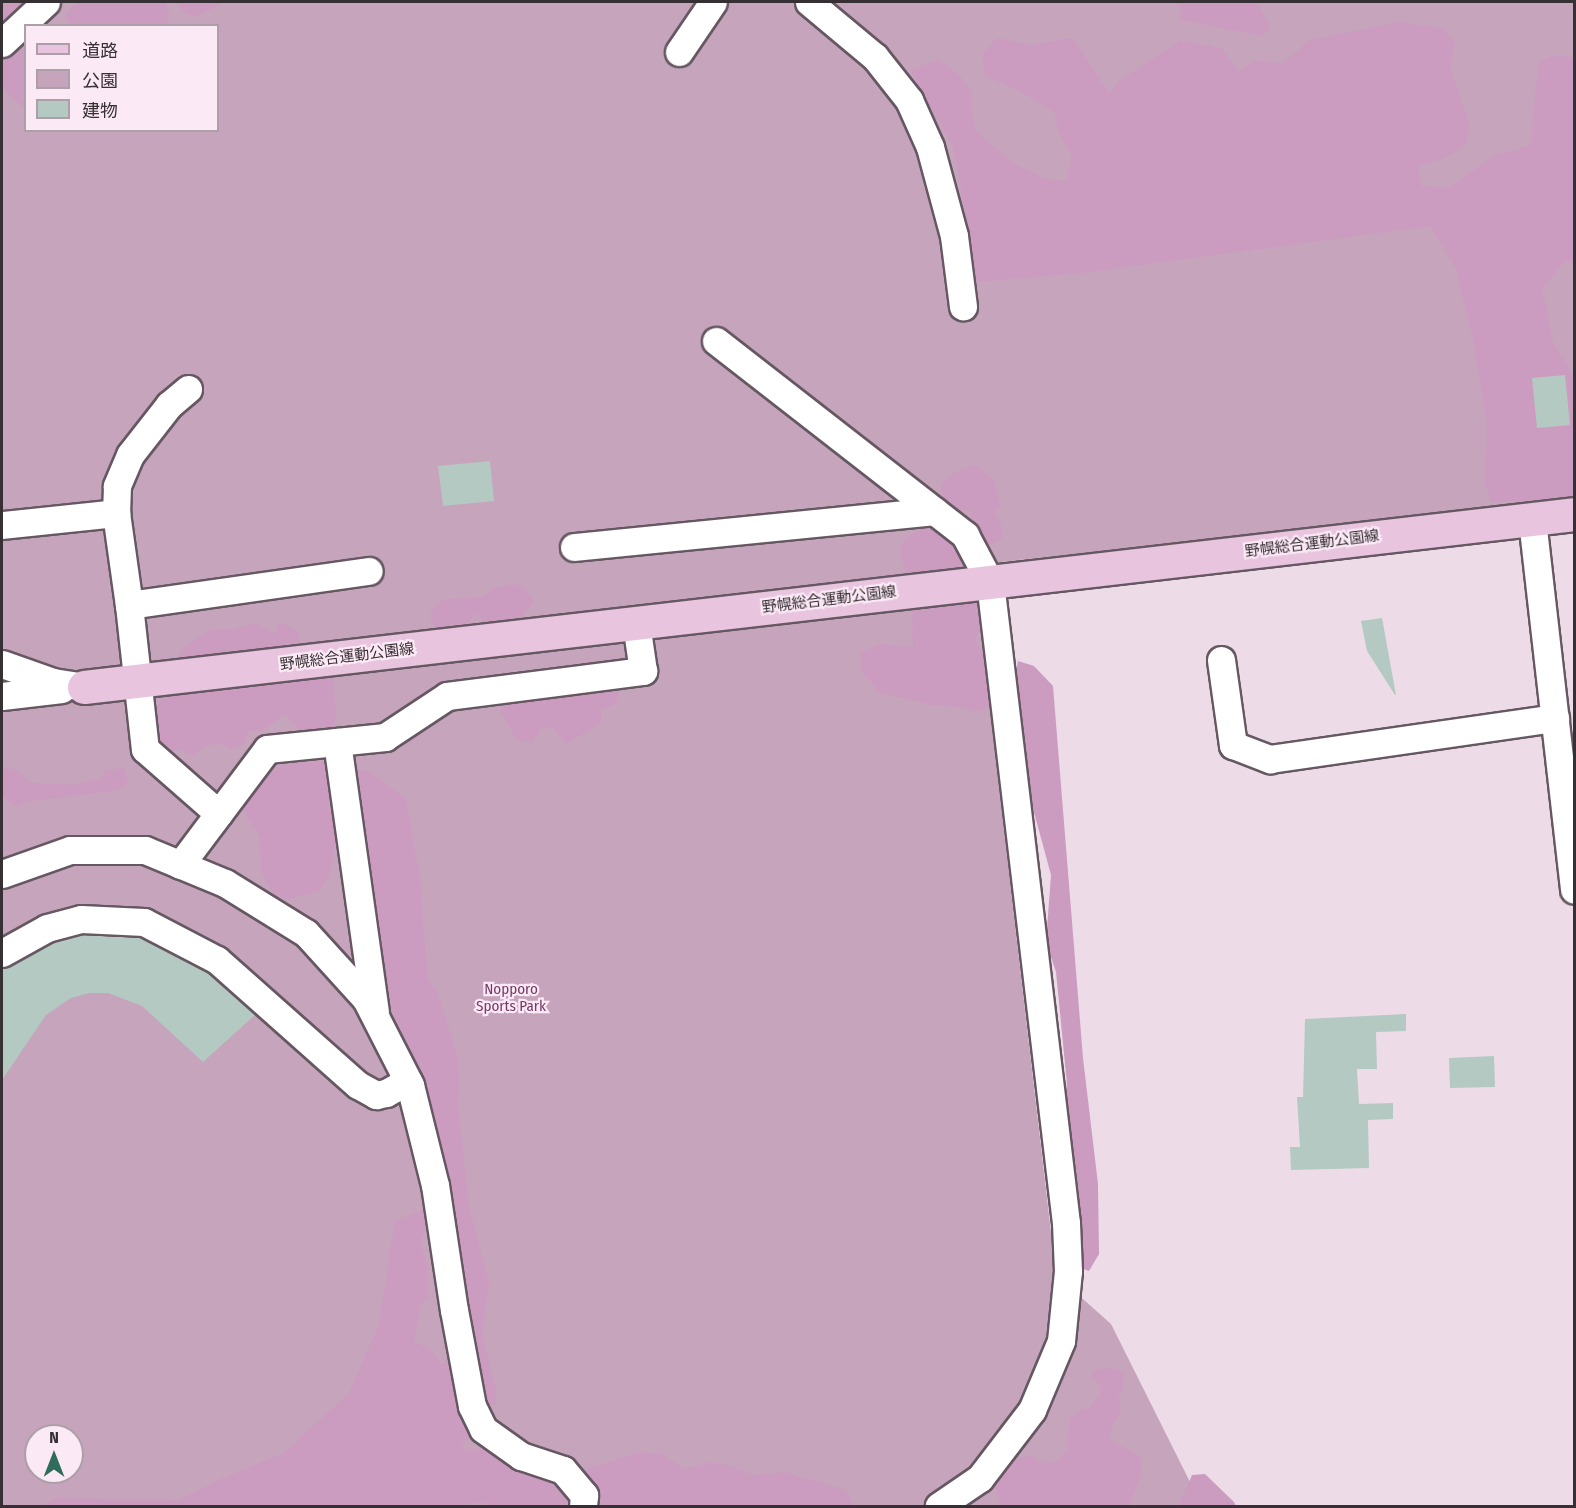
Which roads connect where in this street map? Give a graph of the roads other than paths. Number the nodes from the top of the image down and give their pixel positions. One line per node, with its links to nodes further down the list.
1 (713, 2): 5 (street)
2 (809, 2): 6 (street)
3 (24, 26): 4 (street)
4 (2, 43)
5 (679, 52)
6 (963, 306)
7 (716, 341): 9 (street)
8 (188, 389): 10 (street)
9 (934, 511): 14 (street); 16 (street)
10 (116, 513): 13 (street); 17 (street)
11 (1575, 514): 12 (main road, 野幌総合運動公園線)
12 (1532, 520): 16 (main road, 野幌総合運動公園線); 24 (street)
13 (2, 525)
14 (574, 547)
15 (369, 571): 17 (street)
16 (990, 582): 18 (main road, 野幌総合運動公園線); 34 (street)
17 (129, 605): 21 (street)
18 (636, 623): 21 (main road, 野幌総合運動公園線); 25 (street)
19 (1221, 660): 24 (street)
20 (2, 664): 22 (street)
21 (138, 681): 22 (main road, 野幌総合運動公園線); 26 (street)
22 (84, 687): 23 (street)
23 (2, 696)
24 (1555, 718): 29 (street)
25 (337, 742): 26 (street); 31 (street)
26 (219, 814): 27 (street)
27 (180, 865): 28 (street); 31 (street)
28 (2, 874)
29 (1575, 890)
30 (2, 953): 32 (street)
31 (376, 1018): 32 (street)
32 (408, 1081): 33 (street)
33 (583, 1506)
34 (939, 1506)

